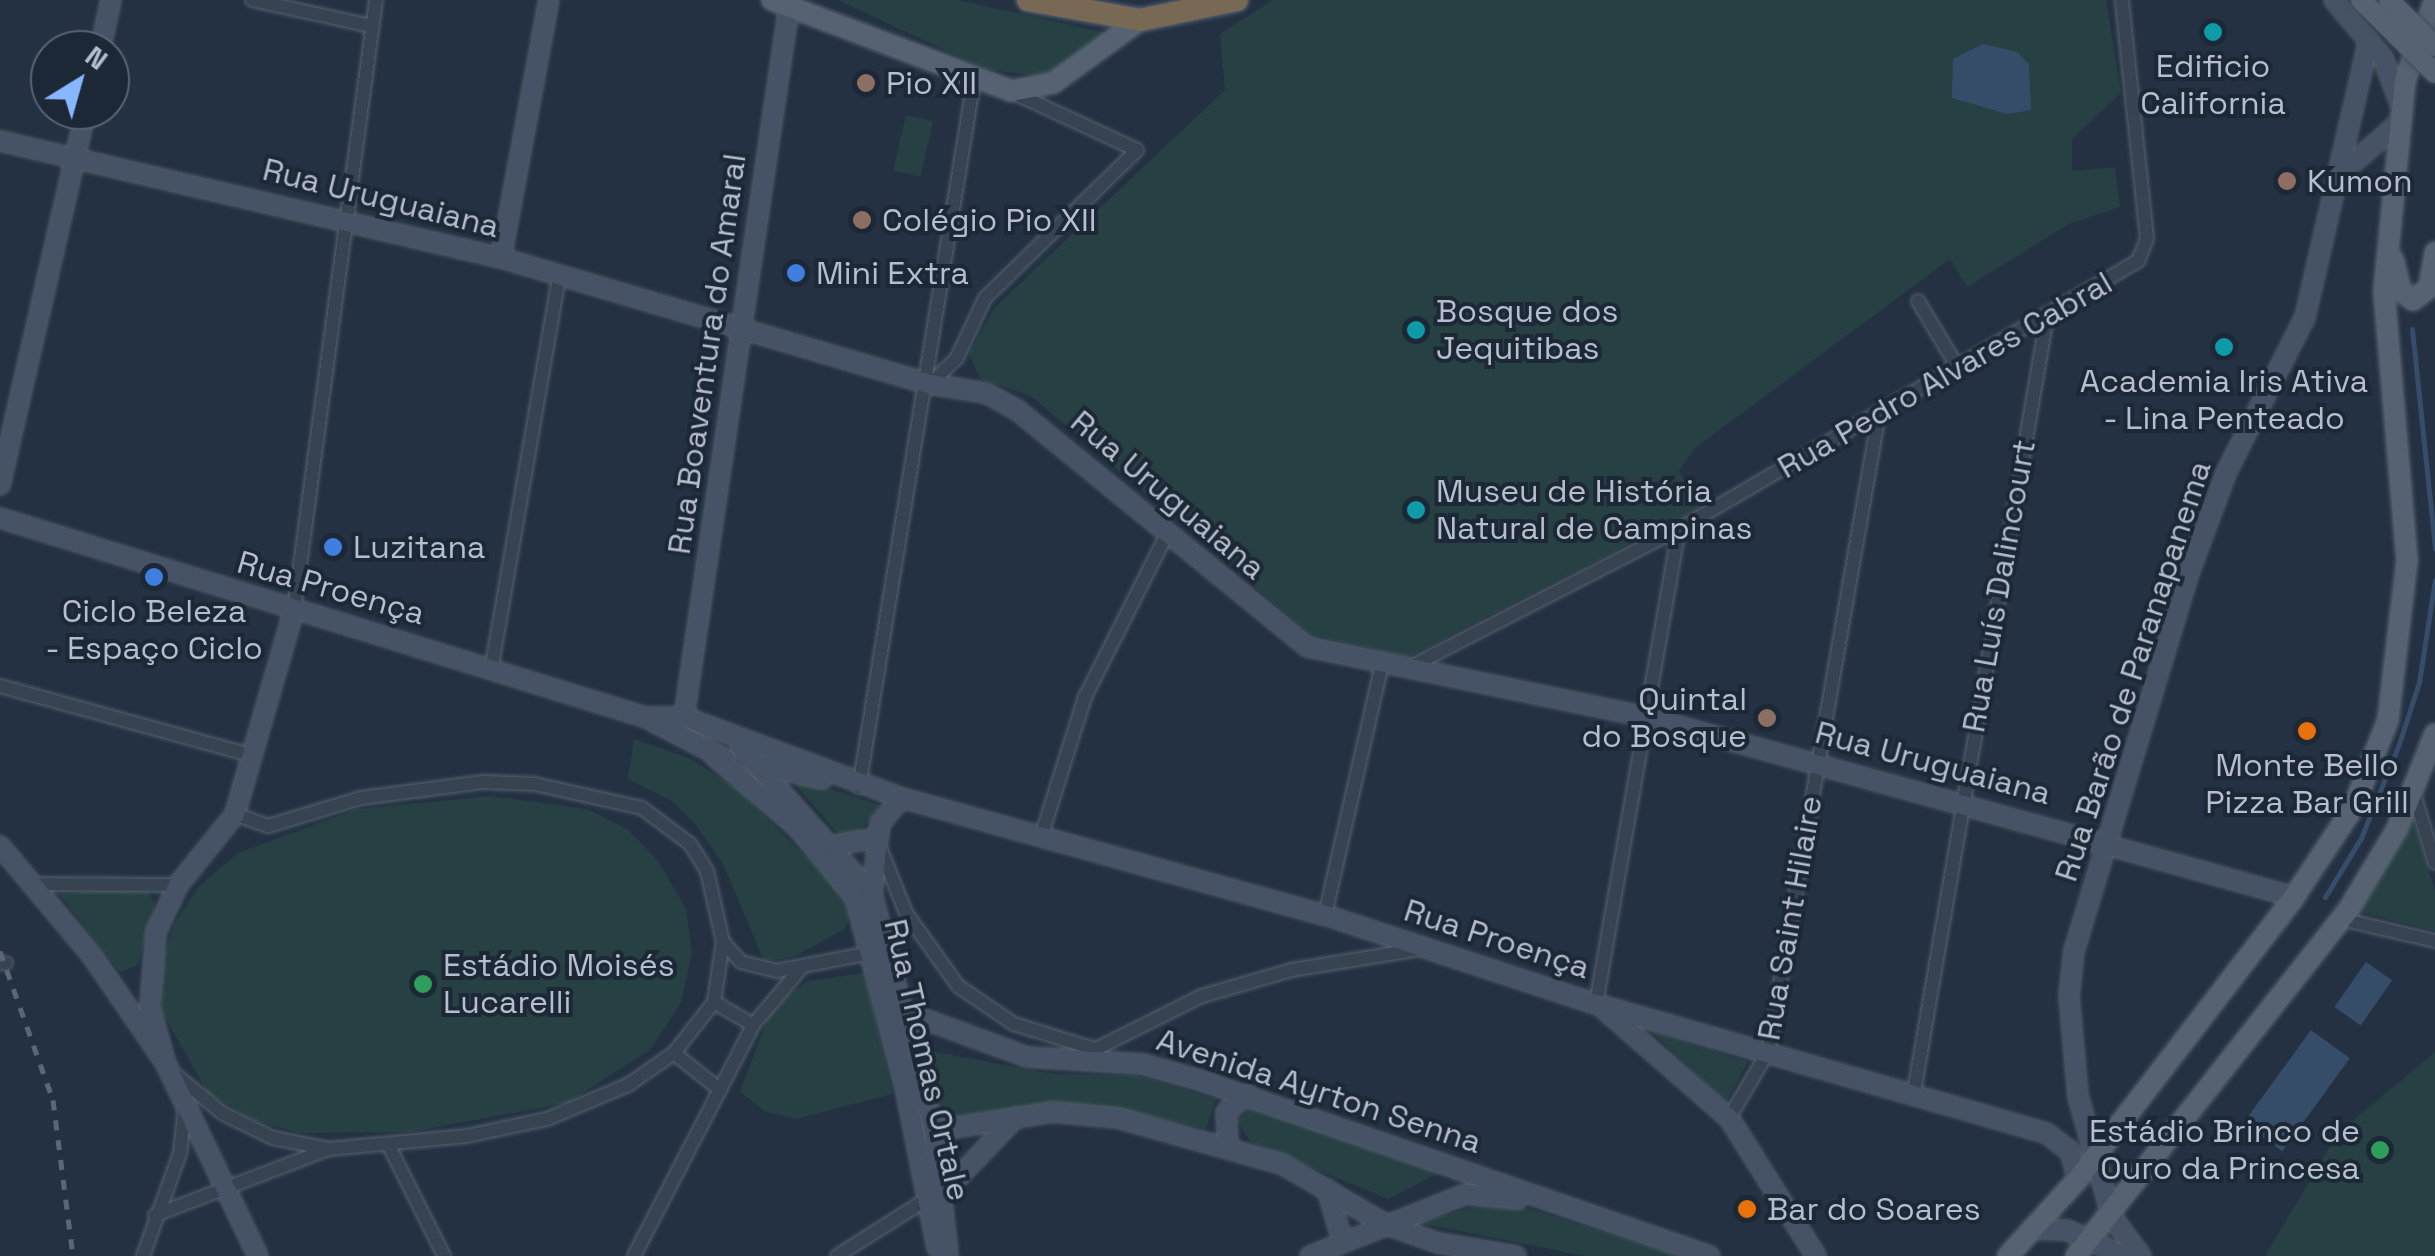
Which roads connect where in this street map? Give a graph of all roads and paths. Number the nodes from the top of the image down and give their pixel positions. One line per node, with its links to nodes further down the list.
1 (112, 0): 15 (main road)
2 (252, 0): 14 (street)
3 (376, 0): 14 (street)
4 (548, 0): 29 (main road)
5 (1028, 0): 13 (highway)
6 (1238, 0): 13 (highway)
7 (2122, 0): 32 (street, Rua Pedro Alvares Cabral)
8 (2334, 0): 16 (main road)
9 (2361, 0): 18 (main road, bridge)
10 (2389, 0): 17 (main road, bridge)
11 (784, 2): 19 (main road); 33 (main road, Rua Boaventura do Amaral)
12 (2433, 9): 21 (main road)
13 (1140, 20): 20 (main road)
14 (371, 26): 26 (street)
15 (105, 30)
16 (2369, 40): 21 (main road); 25 (main road, Rua Barão de Paranapanema)
17 (2435, 46)
18 (2435, 73)
19 (974, 80): 20 (main road); 35 (street)
20 (1011, 91): 35 (street)
21 (2400, 114): 25 (main road); 27 (main road)
22 (81, 130): 24 (main road)
23 (0, 141): 24 (main road, Rua Uruguaiana)
24 (74, 158): 26 (main road, Rua Uruguaiana); 37 (main road)
25 (2339, 175): 62 (main road, Rua Barão de Paranapanema)
26 (346, 219): 29 (main road, Rua Uruguaiana); 41 (street)
27 (2388, 238): 28 (main road); 69 (main road)
28 (2435, 254)
29 (500, 258): 30 (main road, Rua Uruguaiana)
30 (560, 273): 33 (main road, Rua Uruguaiana); 43 (street)
31 (1918, 301): 34 (street)
32 (2046, 317): 34 (street, Rua Pedro Alvares Cabral); 58 (street, Rua Luís Dalincourt)
33 (742, 330): 35 (main road, Rua Uruguaiana); 46 (main road, Rua Boaventura do Amaral)
34 (1958, 368): 36 (street, Rua Pedro Alvares Cabral)
35 (930, 384): 40 (main road, Rua Uruguaiana); 55 (street)
36 (1879, 414): 39 (street, Rua Pedro Alvares Cabral); 53 (street, Rua Saint Hilaire)
37 (0, 485)
38 (0, 518): 41 (main road, Rua Proença)
39 (1679, 529): 44 (street, Rua Pedro Alvares Cabral); 48 (street)
40 (1168, 532): 42 (main road, Rua Uruguaiana); 60 (street)
41 (294, 610): 43 (main road, Rua Proença); 51 (main road)
42 (1382, 664): 44 (main road, Rua Uruguaiana); 70 (street)
43 (492, 665): 47 (main road, Rua Proença)
44 (1410, 667): 48 (main road, Rua Uruguaiana)
45 (0, 686): 51 (street)
46 (684, 716): 47 (main road, Rua Proença); 50 (main road, Rua Proença)
47 (645, 717): 52 (main road, Rua Proença)
48 (1646, 717): 53 (main road, Rua Uruguaiana); 79 (street)
49 (2435, 734): 56 (main road)
50 (722, 735): 54 (main road, Rua Proença); 55 (main road, Rua Proença)
51 (252, 755): 59 (main road)
52 (715, 757): 54 (main road, Rua Proença); 75 (main road, Rua Thomas Ortale)
53 (1817, 763): 58 (main road, Rua Uruguaiana); 82 (street, Rua Saint Hilaire)
54 (762, 765): 55 (main road, Rua Proença); 63 (main road, Rua Thomas Ortale)
55 (864, 785): 57 (main road, Rua Proença)
56 (2414, 794): 65 (street); 71 (main road)
57 (902, 798): 60 (main road, Rua Proença); 61 (main road)
58 (1962, 802): 62 (main road, Rua Uruguaiana); 87 (street, Rua Luís Dalincourt)
59 (236, 814): 67 (main road); 73 (street)
60 (1042, 834): 70 (main road, Rua Proença)
61 (876, 838): 63 (main road); 68 (main road); 84 (street)
62 (2108, 840): 69 (main road, Rua Uruguaiana); 90 (main road, Rua Barão de Paranapanema)
63 (836, 845): 68 (main road, Rua Thomas Ortale)
64 (0, 846): 66 (main road)
65 (2435, 862)
66 (31, 884): 67 (street); 85 (main road)
67 (178, 885): 85 (main road)
68 (872, 894): 76 (main road, Rua Thomas Ortale)
69 (2294, 897): 98 (main road)
70 (1325, 915): 74 (main road, Rua Proença)
71 (2341, 918): 72 (street); 104 (main road)
72 (2435, 941)
73 (722, 942): 77 (street); 78 (street)
74 (1431, 947): 79 (main road, Rua Proença); 84 (street)
75 (871, 948): 76 (street); 77 (street); 102 (main road, Rua Thomas Ortale)
76 (892, 963): 80 (main road, Rua Thomas Ortale)
77 (802, 967): 81 (street)
78 (714, 1002): 81 (street); 83 (street)
79 (1596, 1004): 82 (main road, Rua Proença); 92 (main road)
80 (905, 1012): 84 (main road, Avenida Ayrton Senna); 93 (main road, Rua Thomas Ortale)
81 (753, 1025): 86 (street)
82 (1768, 1052): 87 (main road, Rua Proença); 92 (street, Rua Saint Hilaire)
83 (674, 1053): 86 (street); 95 (street)
84 (1094, 1054): 88 (main road, Avenida Ayrton Senna)
85 (164, 1062): 89 (main road); 97 (street)
86 (720, 1090): 114 (street)
87 (1914, 1092): 94 (main road, Rua Proença)
88 (1248, 1095): 96 (main road); 105 (main road, Avenida Ayrton Senna)
89 (185, 1107): 100 (main road); 103 (street)
90 (2080, 1108): 94 (main road); 98 (main road, Rua Barão de Paranapanema)
91 (1016, 1118): 93 (main road); 96 (main road); 102 (main road)
92 (1729, 1118): 108 (main road)
93 (934, 1131): 102 (main road, Rua Thomas Ortale)
94 (2046, 1133): 99 (main road)
95 (389, 1146): 97 (street); 113 (street)
96 (1228, 1146): 101 (main road)
97 (328, 1149): 100 (street)
98 (2092, 1160): 99 (main road); 104 (main road, Rua Barão de Paranapanema)
99 (2078, 1179): 107 (main road)
100 (222, 1186): 103 (street); 112 (main road)
101 (1327, 1189): 106 (main road); 109 (main road)
102 (937, 1194): 115 (street); 116 (main road, Rua Thomas Ortale); 117 (main road, Rua Thomas Ortale)
103 (156, 1215): 111 (street)
104 (2112, 1217): 110 (main road); 125 (main road, Rua Barão de Paranapanema)
105 (1596, 1219): 106 (main road, Avenida Ayrton Senna); 120 (main road, Avenida Ayrton Senna)
106 (1386, 1224): 109 (main road, Avenida Ayrton Senna); 119 (main road)
107 (2032, 1230): 110 (main road); 123 (main road)
108 (1805, 1236): 121 (main road); 122 (main road)
109 (1343, 1243): 118 (main road, Avenida Ayrton Senna)
110 (2083, 1249): 124 (main road)
111 (143, 1256)
112 (258, 1256)
113 (444, 1256)
114 (634, 1256)
115 (838, 1256)
116 (937, 1256)
117 (948, 1256)
118 (1310, 1256)
119 (1516, 1256)
120 (1710, 1256)
121 (1798, 1256)
122 (1816, 1256)
123 (2008, 1256)
124 (2124, 1256)
125 (2141, 1256)

